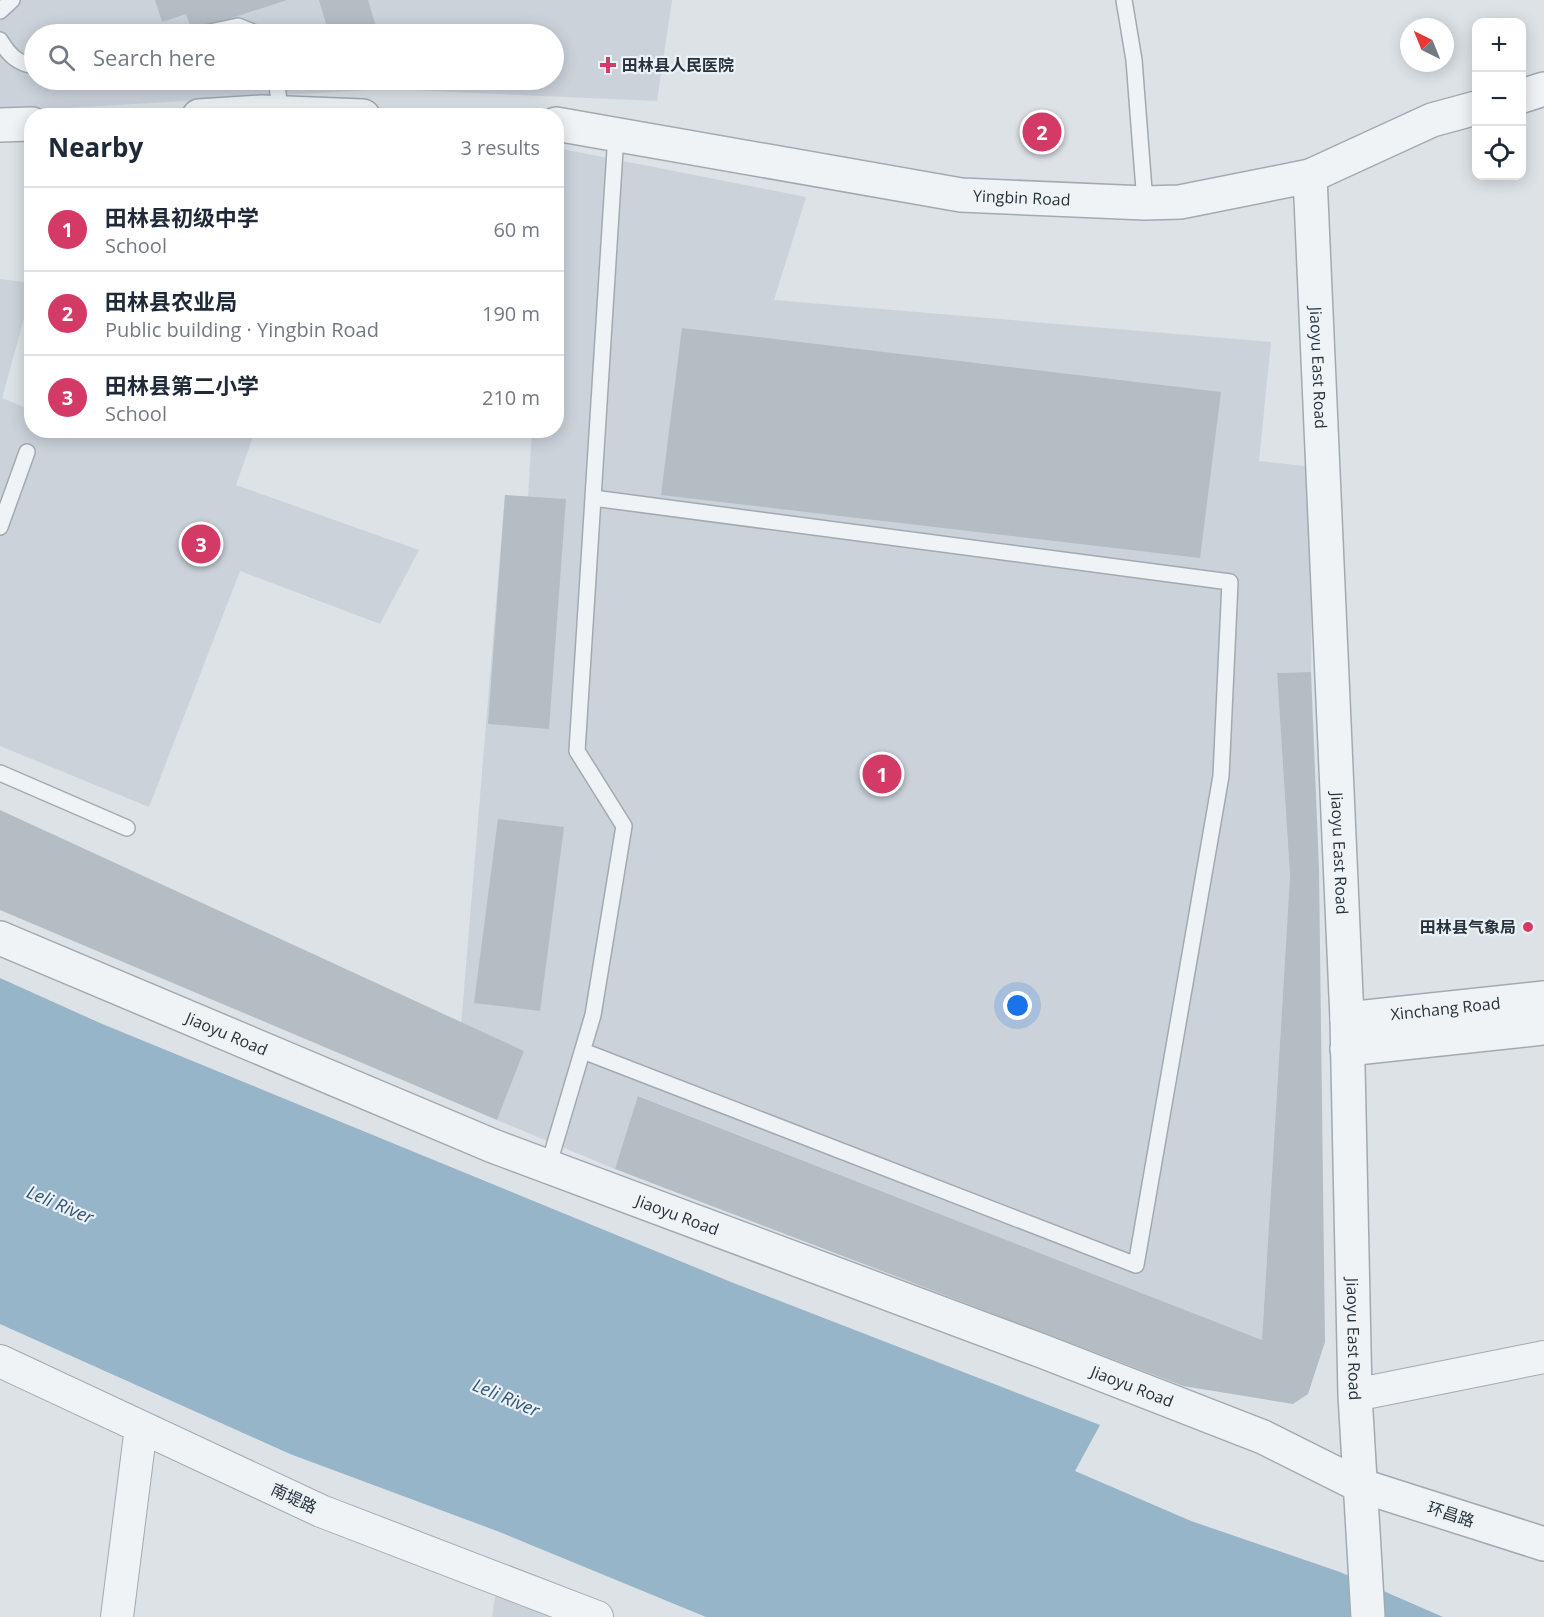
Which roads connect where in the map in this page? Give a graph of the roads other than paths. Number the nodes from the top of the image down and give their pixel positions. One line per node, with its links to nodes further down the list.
1 (1124, 0): 14 (lane)
2 (0, 40): 3 (lane)
3 (24, 64)
4 (278, 90): 7 (lane)
5 (1544, 90): 6 (street)
6 (1526, 95)
7 (280, 108)
8 (1472, 109): 13 (street, Yingbin Road)
9 (24, 124): 10 (street)
10 (0, 125)
11 (564, 125): 12 (street, Yingbin Road)
12 (615, 134): 14 (street, Yingbin Road); 16 (lane)
13 (1310, 176): 14 (street, Yingbin Road); 23 (street, Jiaoyu East Road)
14 (1145, 203)
15 (27, 452): 17 (lane)
16 (593, 498): 24 (lane); 24 (lane)
17 (0, 527)
18 (0, 773): 19 (lane)
19 (127, 828)
20 (0, 938): 25 (street, Jiaoyu Road)
21 (1544, 998): 23 (street, Xinchang Road)
22 (1544, 1028): 23 (street, Xinchang Road)
23 (1347, 1034): 28 (street, Jiaoyu East Road)
24 (583, 1051): 25 (lane)
25 (548, 1167): 30 (street, Jiaoyu Road)
26 (1544, 1357): 28 (street)
27 (0, 1361): 29 (street, 南堤路)
28 (1355, 1395): 30 (street, Jiaoyu East Road)
29 (141, 1427): 32 (street); 33 (street, 南堤路)
30 (1359, 1485): 31 (street, 环昌路); 34 (street, Jiaoyu East Road)
31 (1544, 1544)
32 (117, 1617)
33 (597, 1617)
34 (1368, 1617)

